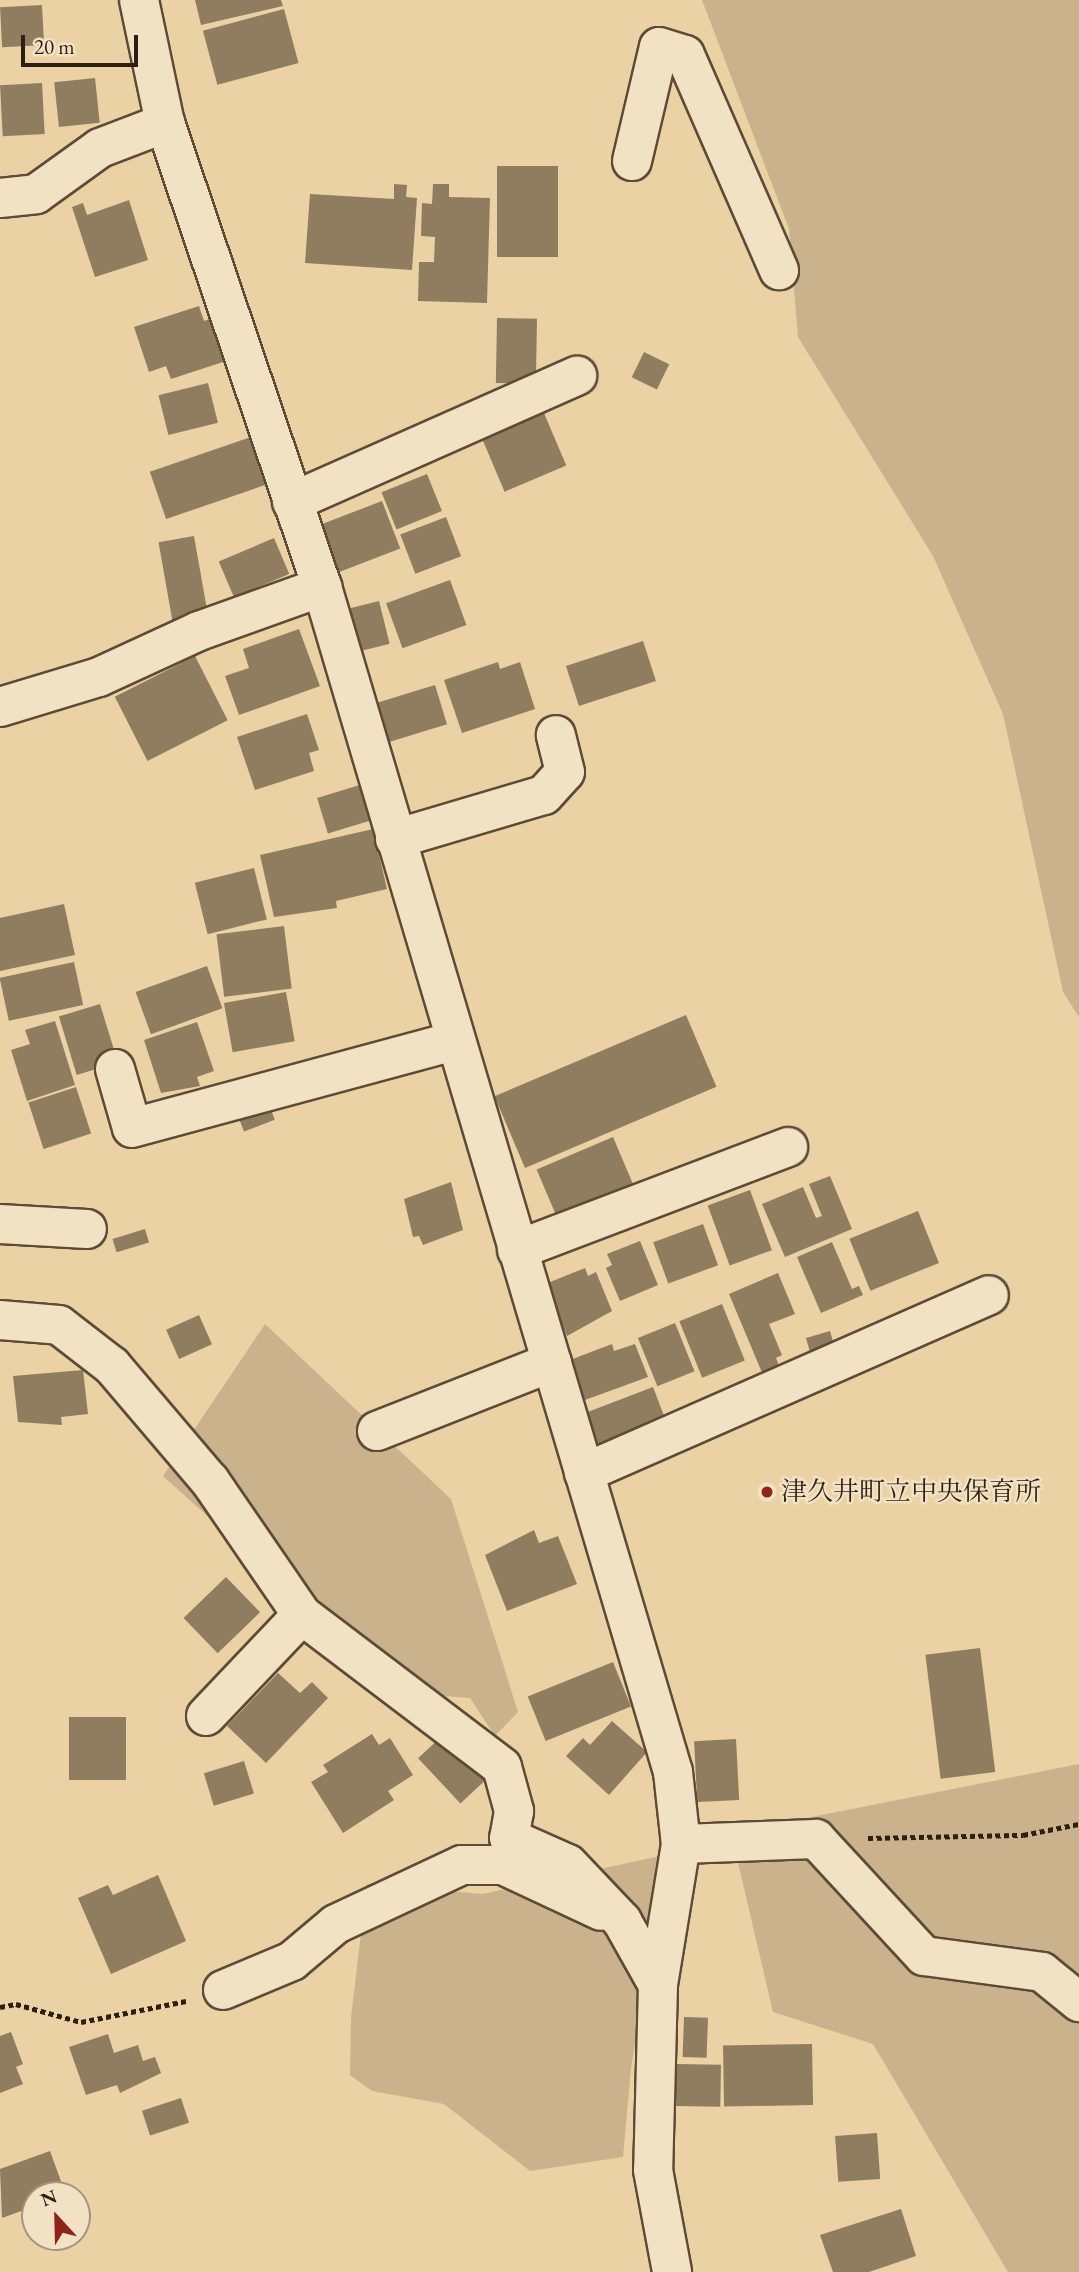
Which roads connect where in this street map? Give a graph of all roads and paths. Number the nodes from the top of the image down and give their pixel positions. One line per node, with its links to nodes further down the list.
1 (139, 0): 2 (street)
2 (165, 122): 4 (street); 7 (street)
3 (632, 161): 5 (street)
4 (0, 198)
5 (779, 270)
6 (577, 376): 7 (street)
7 (292, 502): 8 (street)
8 (322, 587): 9 (street); 11 (street)
9 (0, 708)
10 (556, 735): 11 (street)
11 (395, 839): 12 (street)
12 (454, 1041): 13 (street); 17 (street)
13 (115, 1069)
14 (788, 1147): 17 (street)
15 (0, 1224): 16 (street)
16 (87, 1229)
17 (517, 1250): 20 (street)
18 (989, 1295): 22 (street)
19 (0, 1320): 23 (street)
20 (552, 1362): 21 (street); 22 (street)
21 (377, 1431)
22 (584, 1473): 27 (street)
23 (302, 1615): 24 (street); 28 (street)
24 (206, 1716)
25 (1079, 1824): 26 (path)
26 (816, 1839): 27 (street); 31 (street)
27 (681, 1844): 29 (street)
28 (622, 1921): 29 (street); 30 (street)
29 (658, 1985): 33 (street)
30 (223, 1990): 32 (path)
31 (1079, 2002)
32 (0, 2007)
33 (672, 2272)

